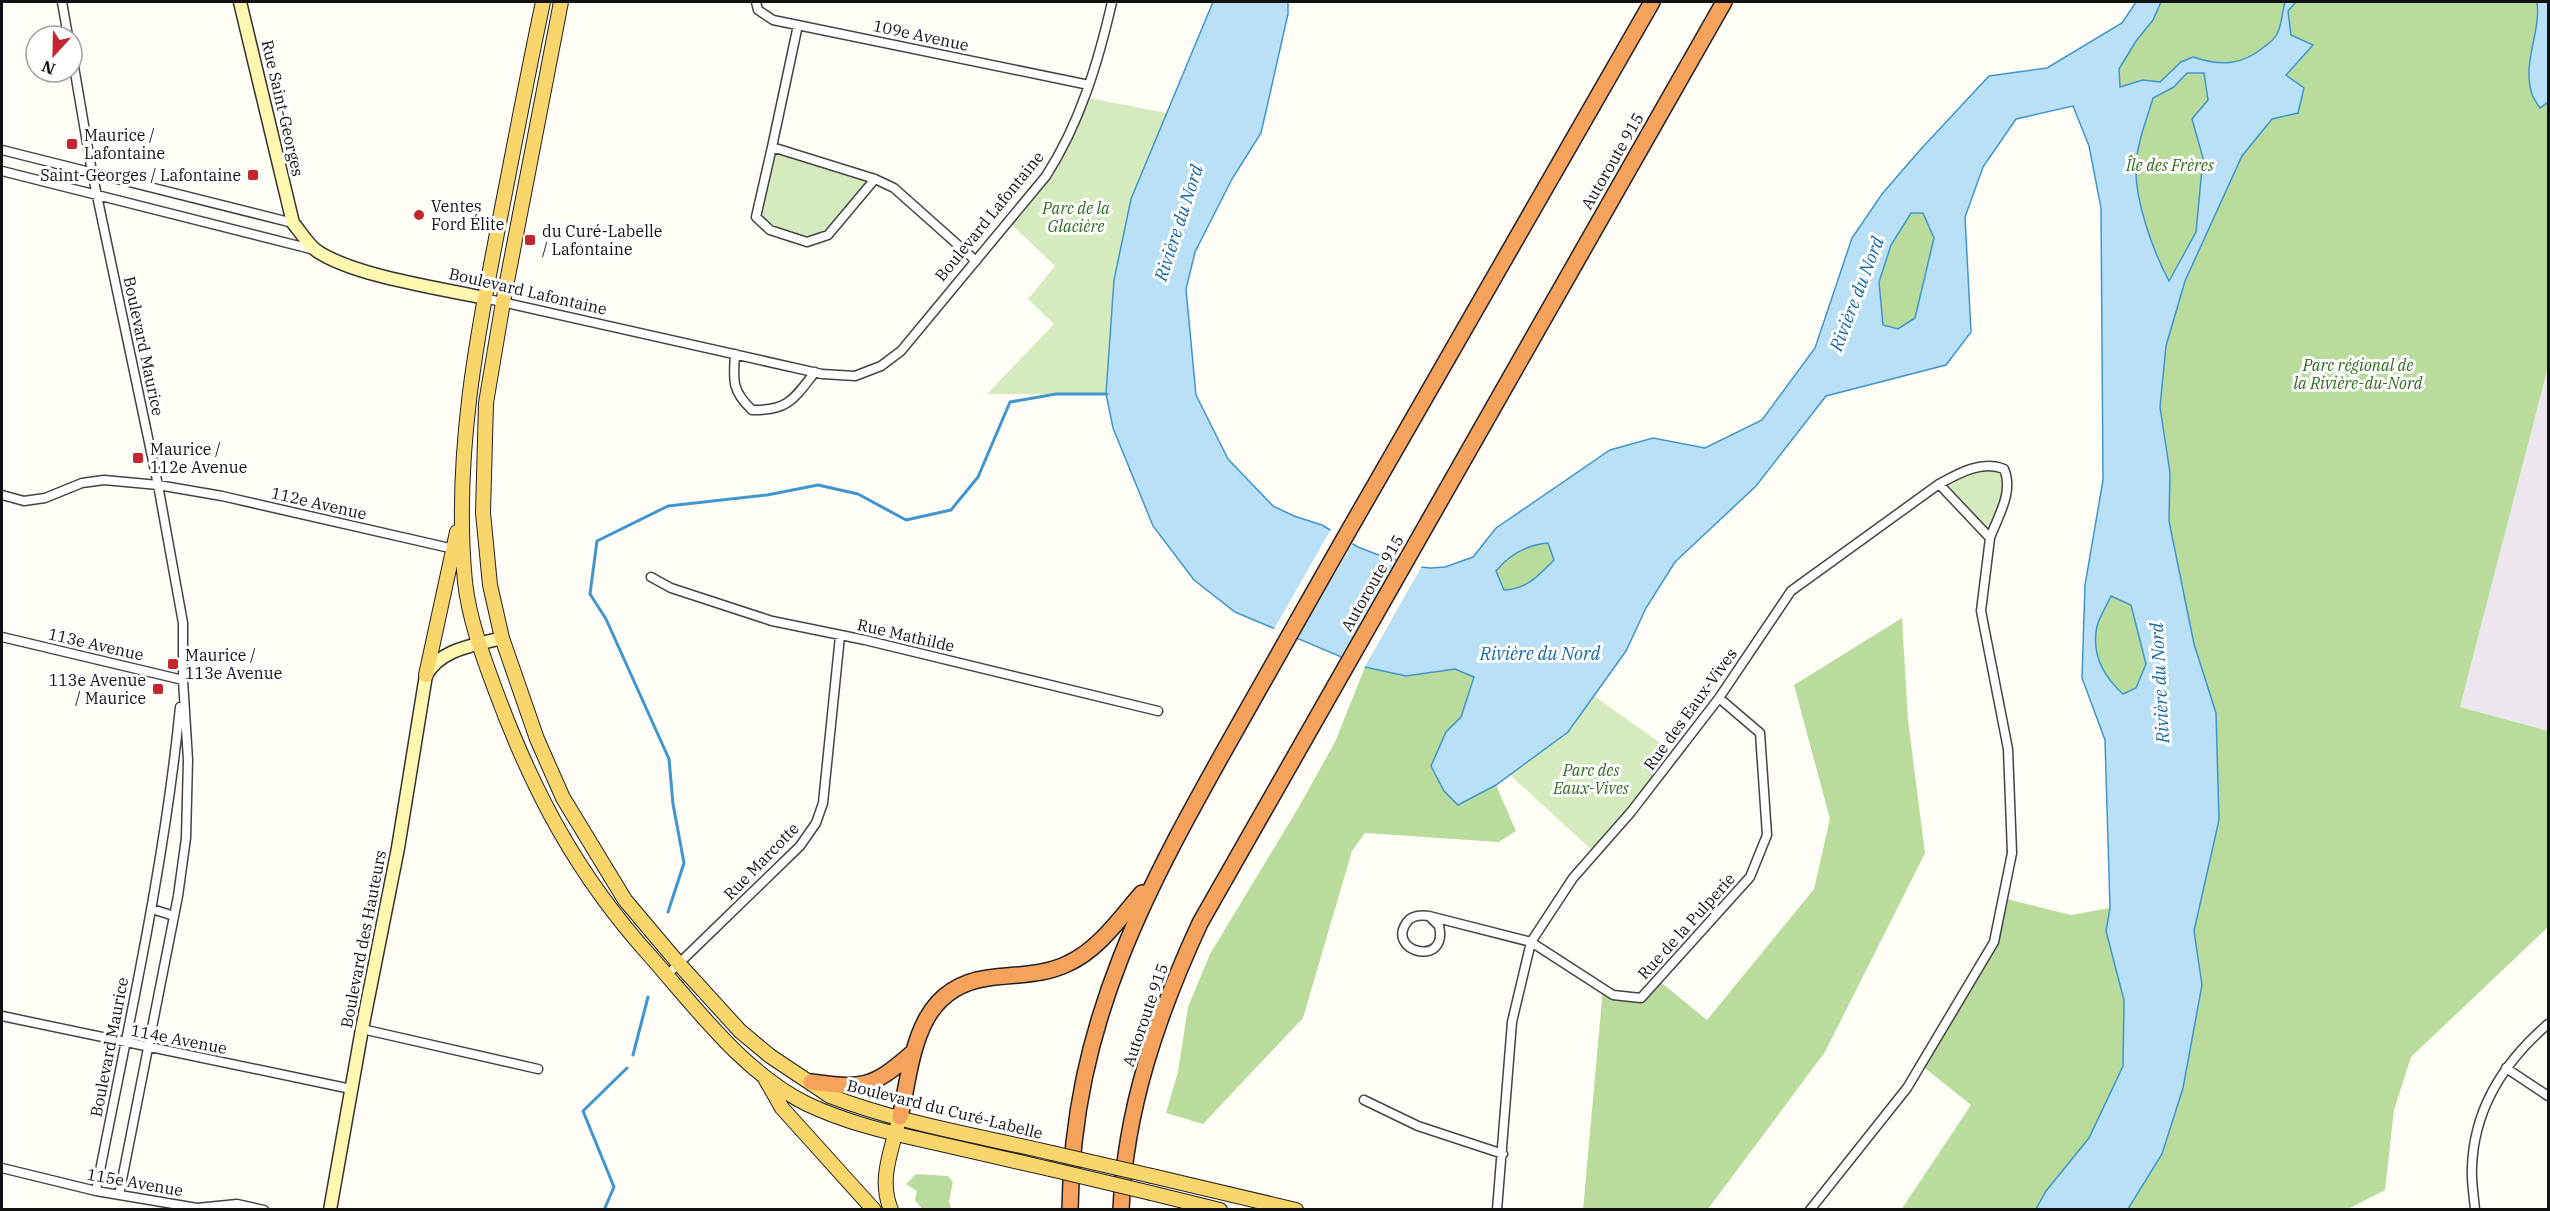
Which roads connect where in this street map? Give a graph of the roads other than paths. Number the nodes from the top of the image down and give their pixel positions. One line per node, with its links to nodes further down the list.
1 (62, 2): 9 (street)
2 (240, 2): 21 (main road, Rue Saint-Georges)
3 (543, 2): 11 (main road, Boulevard du Curé-Labelle)
4 (561, 2): 12 (main road, Boulevard du Curé-Labelle)
5 (756, 2): 10 (street, 109e Avenue)
6 (1112, 2): 14 (street, Boulevard Lafontaine)
7 (1652, 2): 43 (highway)
8 (1724, 2): 74 (highway, Autoroute 915)
9 (67, 24)
10 (798, 25): 14 (street, 109e Avenue); 15 (street)
11 (536, 33): 12 (main road); 24 (main road, Boulevard du Curé-Labelle)
12 (554, 37): 25 (main road, Boulevard du Curé-Labelle)
13 (77, 84): 18 (street, Boulevard Maurice)
14 (1089, 85): 23 (street, Boulevard Lafontaine)
15 (771, 147): 19 (street); 19 (street)
16 (2, 150): 18 (street)
17 (2, 171): 20 (street, Boulevard Lafontaine)
18 (92, 172): 20 (street, Boulevard Maurice); 21 (street)
19 (875, 179): 23 (street)
20 (96, 193): 22 (street, Boulevard Lafontaine); 29 (street, Boulevard Maurice)
21 (293, 223): 22 (main road, Boulevard Lafontaine)
22 (316, 250): 24 (main road, Boulevard Lafontaine)
23 (975, 261): 27 (street, Boulevard Lafontaine)
24 (484, 298): 25 (street, Boulevard Lafontaine); 31 (main road, Boulevard du Curé-Labelle)
25 (503, 302): 26 (street, Boulevard Lafontaine); 37 (main road, Boulevard du Curé-Labelle)
26 (735, 354): 27 (street, Boulevard Lafontaine); 27 (street)
27 (815, 372)
28 (1939, 484): 32 (street); 32 (street, Rue des Eaux-Vives); 41 (street, Rue des Eaux-Vives)
29 (158, 485): 30 (street, 112e Avenue); 33 (street, 112e Avenue); 40 (street, Boulevard Maurice)
30 (2, 495)
31 (461, 498): 33 (main road); 38 (main road, Boulevard du Curé-Labelle)
32 (1990, 538): 78 (street, Rue des Eaux-Vives)
33 (454, 549): 39 (main road)
34 (651, 577): 35 (street, Rue Mathilde)
35 (840, 636): 42 (street, Rue Mathilde); 48 (street, Rue Marcotte)
36 (2, 637): 40 (street, 113e Avenue)
37 (502, 638): 38 (main road); 48 (main road, Boulevard du Curé-Labelle)
38 (478, 644): 39 (main road); 49 (main road, Boulevard du Curé-Labelle)
39 (426, 675): 52 (main road, Boulevard des Hauteurs)
40 (183, 680): 44 (street, Boulevard Maurice); 45 (street, Boulevard Maurice)
41 (1719, 698): 47 (street, Rue des Eaux-Vives); 47 (street, Rue de la Pulperie)
42 (1158, 711)
43 (1153, 880): 55 (highway); 73 (highway)
44 (152, 909): 45 (street); 53 (street, Boulevard Maurice)
45 (174, 916): 54 (street, Boulevard Maurice)
46 (1429, 916): 46 (street); 47 (street)
47 (1531, 942): 65 (street, Rue des Eaux-Vives)
48 (679, 964): 49 (street, Rue Marcotte); 59 (main road, Boulevard du Curé-Labelle)
49 (667, 975): 58 (main road, Boulevard du Curé-Labelle)
50 (2, 1016): 53 (street, 114e Avenue)
51 (2548, 1023): 57 (street)
52 (362, 1029): 56 (street); 60 (main road, Boulevard des Hauteurs)
53 (125, 1043): 54 (street, 114e Avenue); 67 (street, Boulevard Maurice)
54 (148, 1048): 60 (street, 114e Avenue); 68 (street, Boulevard Maurice)
55 (911, 1054): 59 (highway); 63 (highway)
56 (538, 1068)
57 (2505, 1068): 61 (street); 79 (street)
58 (763, 1076): 64 (main road, Boulevard du Curé-Labelle); 71 (main road)
59 (811, 1082): 63 (main road, Boulevard du Curé-Labelle)
60 (351, 1089): 70 (main road, Boulevard des Hauteurs)
61 (2548, 1096)
62 (1364, 1100): 65 (street)
63 (900, 1117): 64 (main road); 76 (main road, Boulevard du Curé-Labelle, bridge)
64 (896, 1134): 72 (main road); 75 (main road, Boulevard du Curé-Labelle, bridge)
65 (1503, 1154): 77 (street, Rue des Eaux-Vives)
66 (2, 1168): 67 (street, 115e Avenue)
67 (96, 1191): 68 (street, 115e Avenue)
68 (119, 1195): 69 (street, 115e Avenue)
69 (264, 1209)
70 (330, 1209)
71 (874, 1209)
72 (891, 1209)
73 (1070, 1209)
74 (1121, 1209)
75 (1220, 1209)
76 (1296, 1209)
77 (1497, 1209)
78 (1810, 1209)
79 (2475, 1209)

